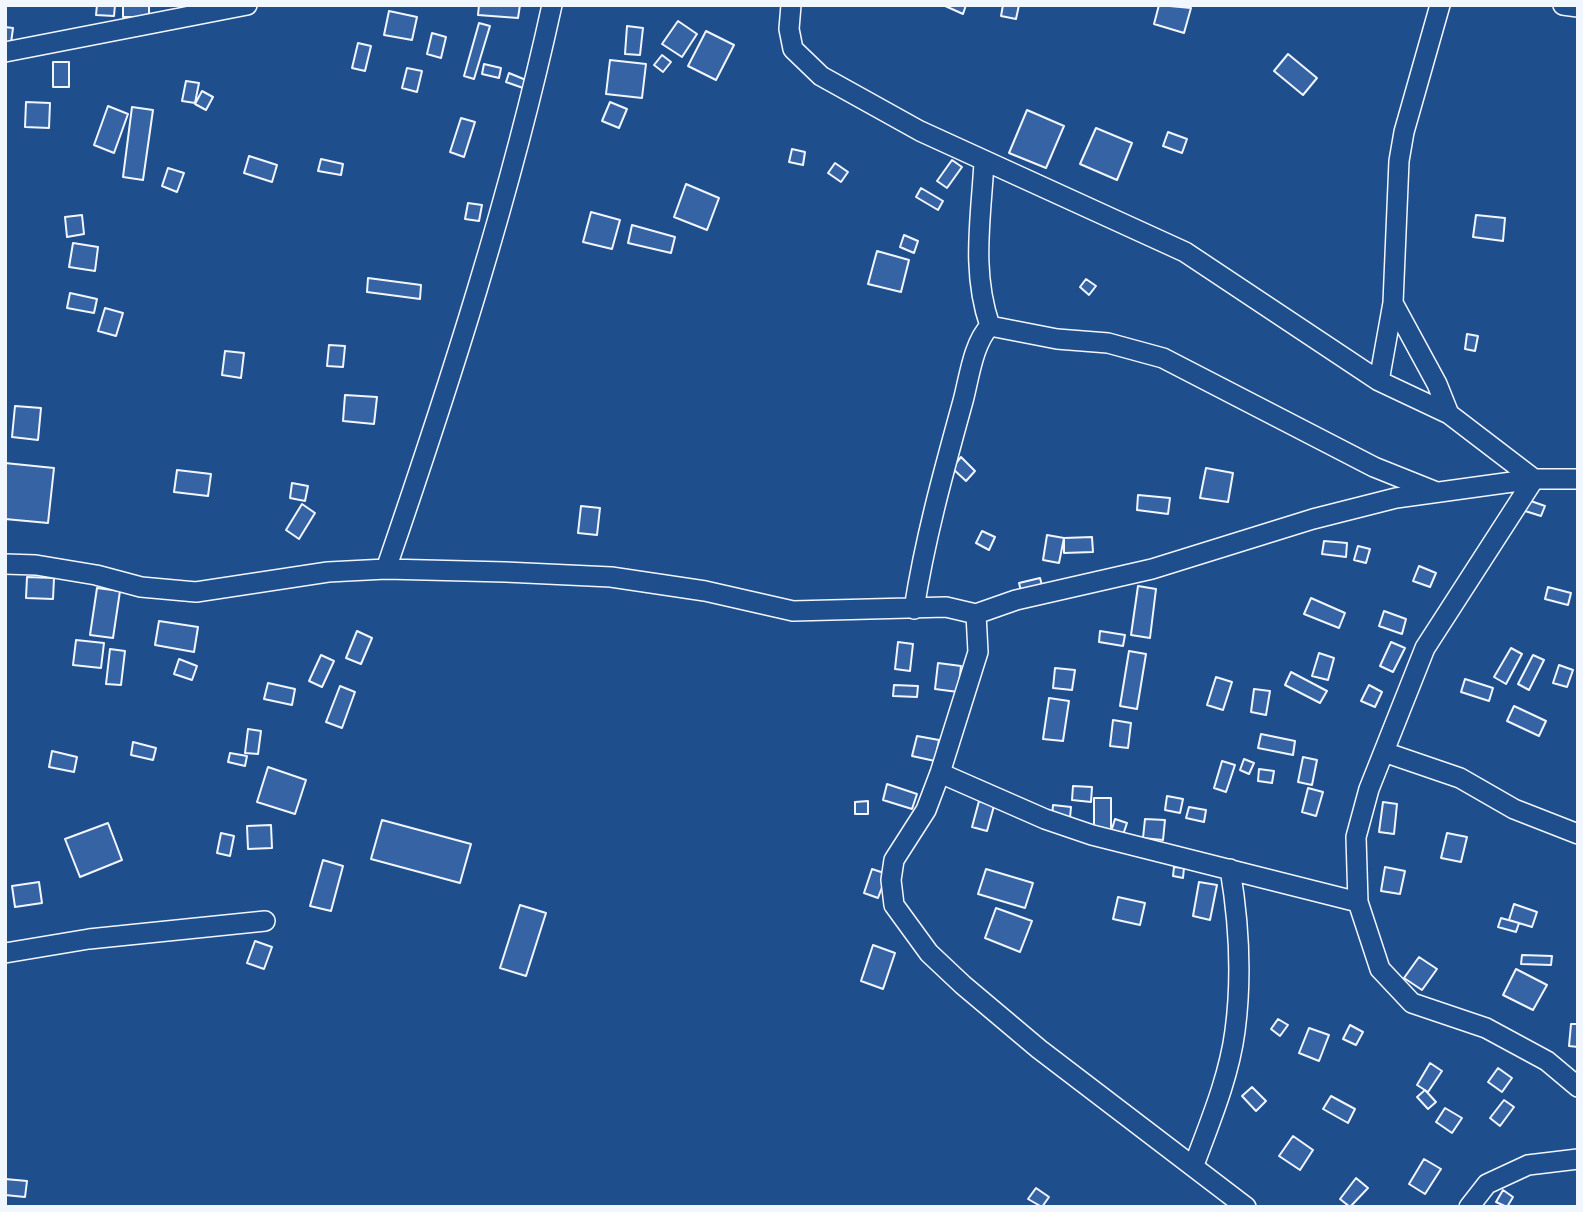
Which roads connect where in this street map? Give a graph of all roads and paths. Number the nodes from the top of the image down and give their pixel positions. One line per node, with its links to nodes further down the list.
1 (247, 5): 7 (street)
2 (552, 5): 17 (street)
3 (791, 5): 8 (street)
4 (1440, 5): 9 (street)
5 (1563, 5): 6 (street)
6 (1578, 7)
7 (5, 52)
8 (984, 162): 10 (street); 11 (street)
9 (1393, 303): 11 (street); 12 (street)
10 (990, 326): 15 (street); 18 (street)
11 (1379, 381): 12 (street)
12 (1449, 414): 13 (street)
13 (1534, 479): 14 (street); 15 (street); 20 (street)
14 (1578, 479)
15 (1436, 491): 19 (street)
16 (5, 564): 17 (street)
17 (386, 569): 18 (street)
18 (914, 609): 19 (street)
19 (975, 614): 21 (street)
20 (1384, 752): 22 (street); 24 (street)
21 (940, 773): 23 (street); 29 (street)
22 (1578, 834)
23 (1230, 869): 24 (street); 29 (street)
24 (1358, 902): 27 (street)
25 (265, 921): 26 (street)
26 (5, 953)
27 (1578, 1087)
28 (1578, 1159): 31 (street)
29 (1194, 1165): 30 (street)
30 (1245, 1207)
31 (1469, 1207)

